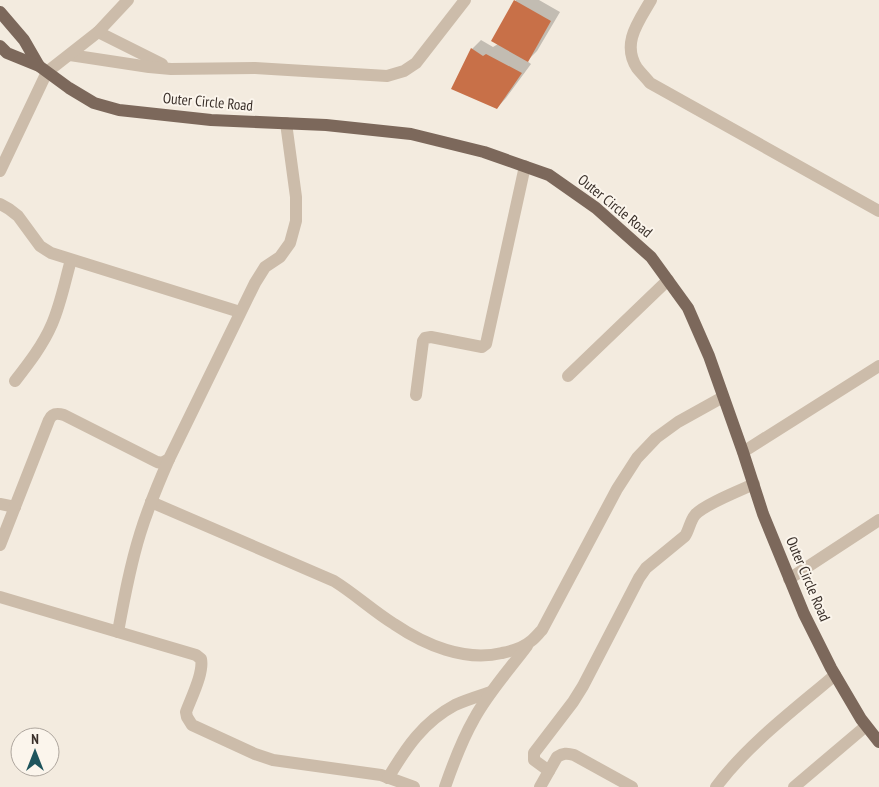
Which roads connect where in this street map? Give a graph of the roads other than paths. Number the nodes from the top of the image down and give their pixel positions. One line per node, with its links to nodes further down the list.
1 (128, 0): 5 (street)
2 (465, 0): 9 (street)
3 (651, 0): 14 (street)
4 (0, 12): 8 (main road, Outer Circle Road)
5 (98, 32): 7 (street); 9 (street)
6 (0, 46): 8 (main road, Outer Circle Road)
7 (70, 55): 8 (street); 9 (street)
8 (43, 69): 10 (main road, Outer Circle Road); 12 (street)
9 (170, 69)
10 (286, 124): 11 (main road, Outer Circle Road); 17 (street)
11 (525, 166): 16 (main road, Outer Circle Road); 21 (street)
12 (0, 171)
13 (0, 204): 15 (street)
14 (879, 211)
15 (71, 260): 17 (street); 20 (street)
16 (668, 280): 19 (street); 22 (main road, Outer Circle Road)
17 (240, 312): 24 (street)
18 (879, 366): 23 (street)
19 (568, 376)
20 (15, 381)
21 (416, 395)
22 (723, 397): 23 (main road, Outer Circle Road); 34 (street)
23 (743, 452): 25 (main road, Outer Circle Road)
24 (169, 459): 26 (street); 28 (street)
25 (754, 484): 31 (main road, Outer Circle Road); 39 (street)
26 (151, 502): 33 (street); 34 (street)
27 (0, 504): 28 (street)
28 (15, 508): 30 (street)
29 (879, 520): 31 (street)
30 (0, 545)
31 (789, 579): 35 (main road, Outer Circle Road)
32 (0, 597): 33 (street)
33 (118, 632): 40 (street)
34 (530, 642): 36 (street)
35 (835, 675): 37 (main road, Outer Circle Road); 46 (street)
36 (491, 692): 40 (street); 41 (street)
37 (866, 726): 38 (main road, Outer Circle Road); 47 (street)
38 (879, 742)
39 (549, 771): 44 (street); 45 (street)
40 (388, 778): 42 (street)
41 (446, 785): 43 (street)
42 (414, 787)
43 (459, 787)
44 (540, 787)
45 (632, 787)
46 (716, 787)
47 (794, 787)

